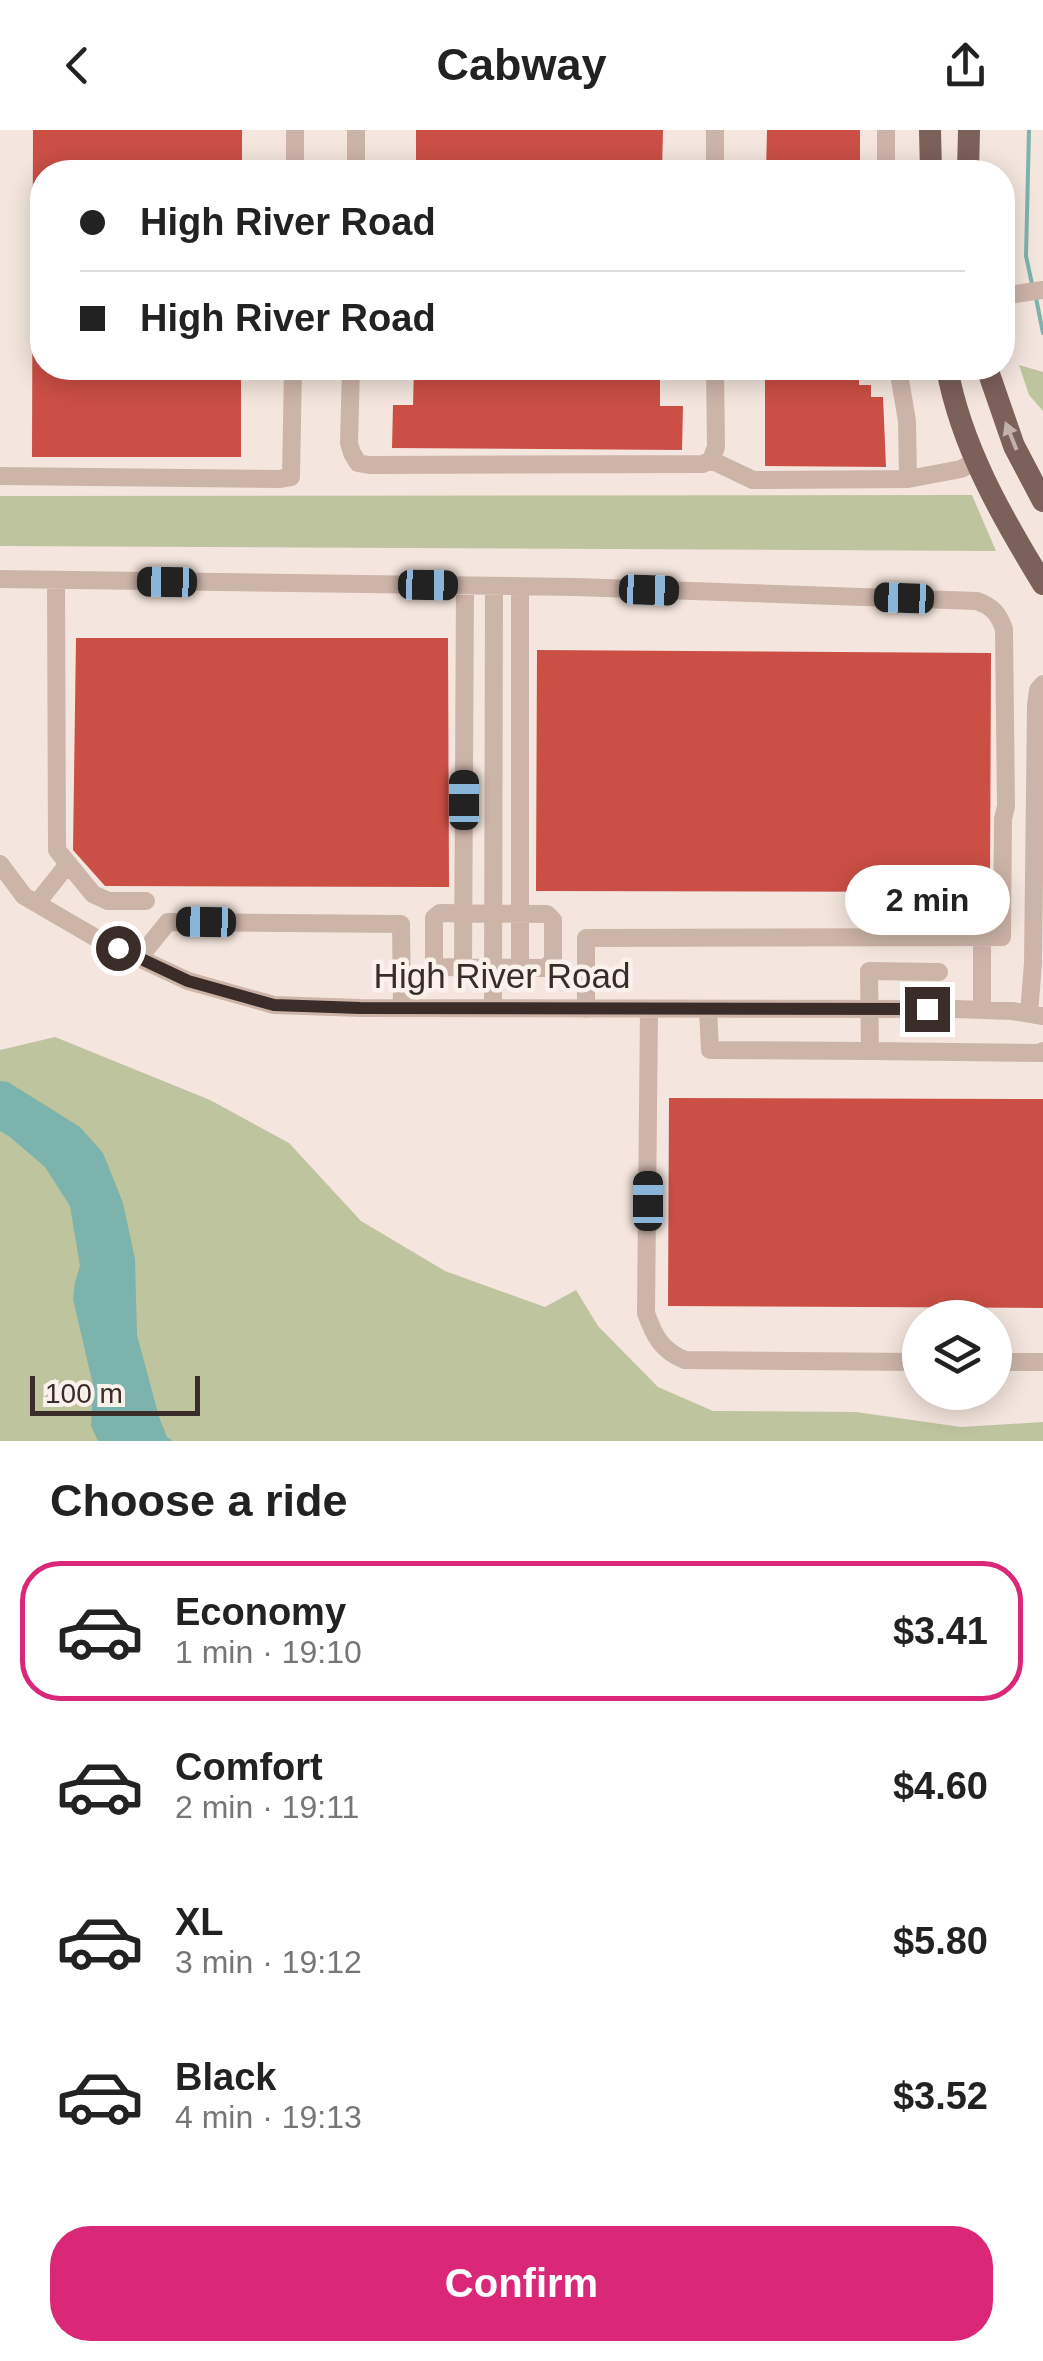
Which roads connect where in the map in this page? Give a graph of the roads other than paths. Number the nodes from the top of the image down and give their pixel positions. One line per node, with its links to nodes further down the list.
1 (295, 130): 7 (street)
2 (356, 130): 8 (street)
3 (715, 130): 9 (street)
4 (886, 130): 10 (street)
5 (930, 130): 11 (main road)
6 (968, 130): 12 (main road)
7 (295, 160)
8 (356, 160)
9 (715, 160)
10 (886, 160)
11 (931, 160)
12 (968, 160)
13 (1043, 290): 14 (street)
14 (1015, 294)
15 (293, 380): 23 (street)
16 (351, 380): 21 (street)
17 (716, 380): 21 (street)
18 (900, 380): 24 (street)
19 (949, 380): 22 (main road)
20 (991, 380): 25 (main road, one-way to 20)
21 (711, 460): 24 (street)
22 (976, 461): 24 (street); 28 (main road)
23 (0, 476)
24 (908, 479)
25 (1043, 502)
26 (0, 579): 27 (street)
27 (56, 580): 29 (street); 36 (street)
28 (1043, 584)
29 (465, 586): 30 (street); 33 (street)
30 (494, 586): 31 (street); 34 (street)
31 (520, 586): 41 (street); 42 (street)
32 (1043, 684): 55 (street)
33 (464, 725): 34 (street); 39 (street)
34 (494, 725): 40 (street)
35 (0, 864): 38 (street, High River Road)
36 (68, 864): 37 (street); 38 (street)
37 (146, 902)
38 (37, 903): 43 (street, High River Road)
39 (464, 913): 40 (street); 44 (street); 44 (street)
40 (493, 913): 41 (street); 45 (street)
41 (520, 913): 46 (street); 46 (street)
42 (982, 937): 50 (street); 54 (street)
43 (139, 958): 48 (street, High River Road); 48 (street)
44 (463, 967): 45 (street)
45 (493, 968): 46 (street); 49 (street)
46 (520, 968)
47 (939, 972): 53 (street)
48 (402, 1008): 49 (street, High River Road)
49 (493, 1008): 50 (street, High River Road)
50 (586, 1008): 51 (street, High River Road)
51 (649, 1009): 52 (street, High River Road); 58 (street)
52 (708, 1009): 53 (street, High River Road); 56 (street)
53 (870, 1009): 54 (street, High River Road); 56 (street)
54 (982, 1010): 55 (street, High River Road)
55 (1036, 1015)
56 (870, 1051): 57 (street)
57 (1043, 1051)
58 (902, 1362)
59 (1012, 1362): 60 (street)
60 (1043, 1362)

